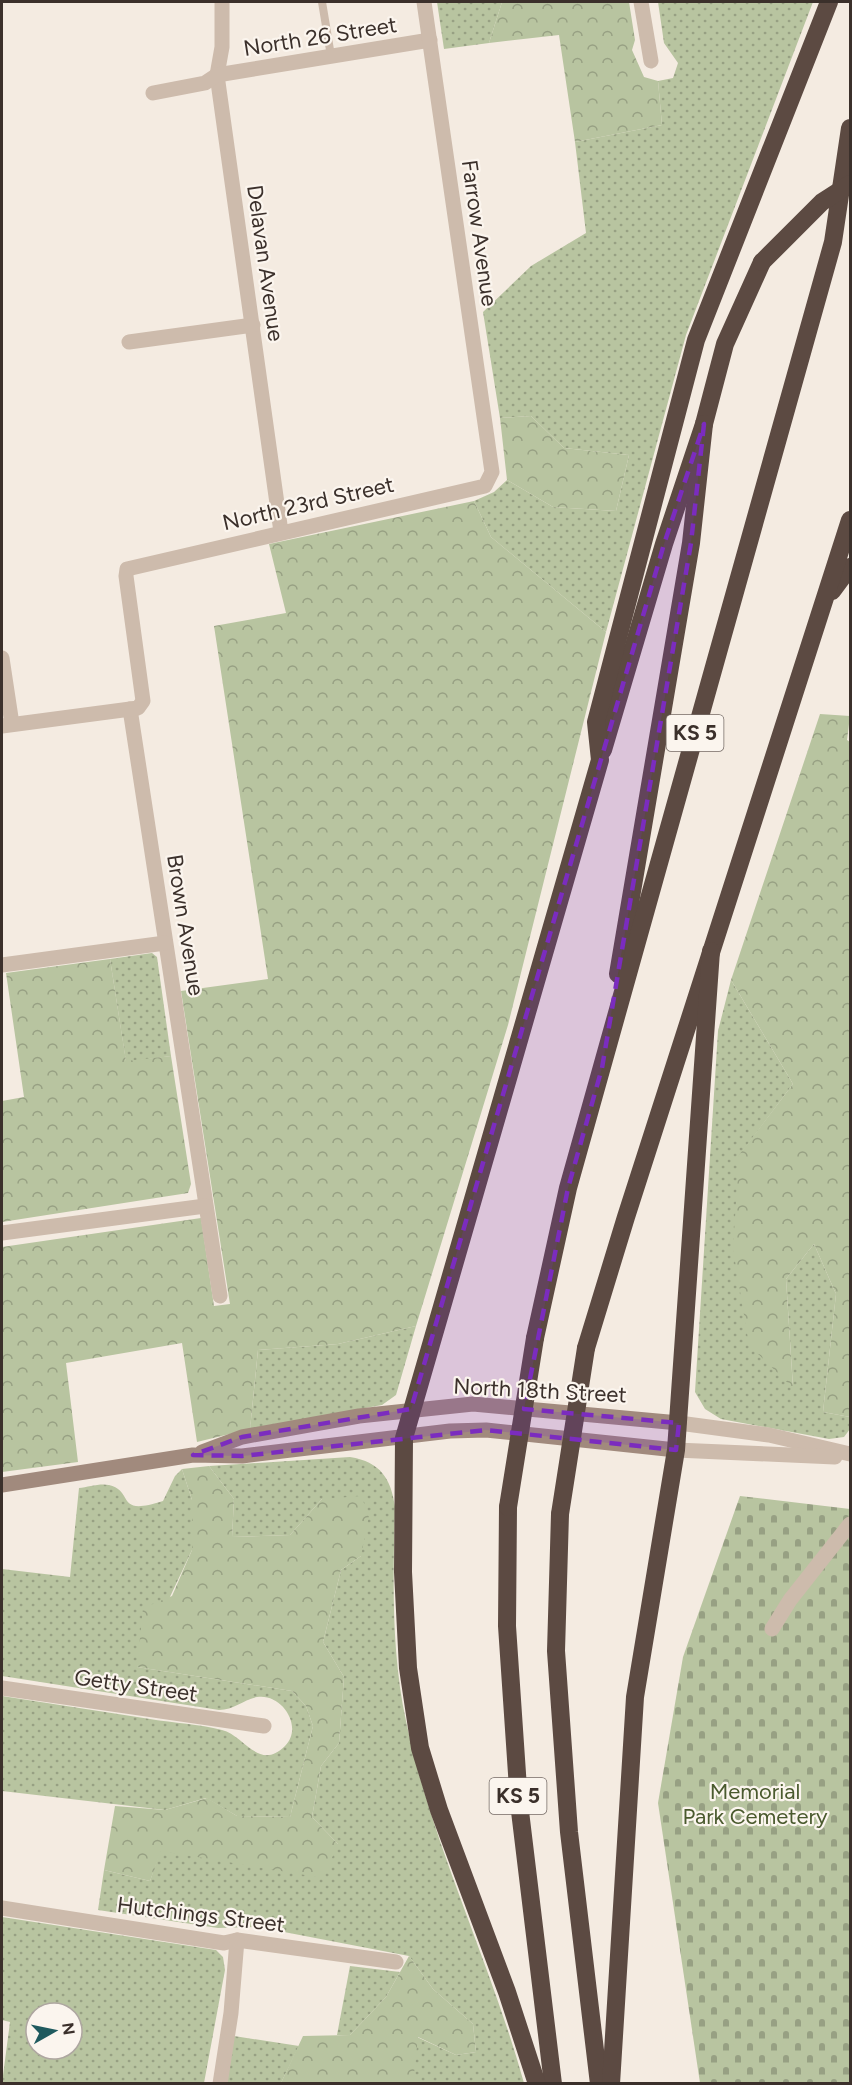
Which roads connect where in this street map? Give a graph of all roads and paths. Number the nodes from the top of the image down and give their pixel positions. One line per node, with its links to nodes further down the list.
1 (222, 2): 9 (street, Delavan Avenue)
2 (322, 2): 7 (lane)
3 (424, 2): 6 (street, Farrow Avenue)
4 (640, 2): 8 (street)
5 (829, 2): 24 (highway)
6 (430, 40): 7 (street, North 26 Street); 16 (street, Farrow Avenue)
7 (331, 56): 9 (street, North 26 Street)
8 (651, 61)
9 (217, 75): 10 (street, North 26 Street); 13 (street, Delavan Avenue)
10 (153, 93)
11 (850, 128): 28 (highway, KS 5)
12 (850, 184): 15 (highway, bridge)
13 (253, 324): 14 (street); 18 (street, Delavan Avenue)
14 (129, 342)
15 (704, 424): 24 (highway); 28 (highway)
16 (492, 472): 18 (street, North 23rd Street)
17 (850, 520): 20 (highway, KS 5)
18 (282, 532): 22 (street, North 23rd Street)
19 (850, 567): 20 (highway)
20 (824, 602): 26 (highway, KS 5)
21 (2, 658): 23 (street)
22 (130, 710): 23 (street); 25 (street, Brown Avenue)
23 (7, 725)
24 (600, 760): 32 (highway)
25 (165, 943): 27 (street); 29 (street, Brown Avenue)
26 (711, 951): 33 (highway); 49 (highway, KS 5, bridge)
27 (2, 966)
28 (602, 1068): 48 (highway, KS 5, bridge)
29 (206, 1206): 30 (street); 31 (street, Brown Avenue)
30 (2, 1233)
31 (220, 1296)
32 (411, 1409): 33 (main road, North 18th Street); 34 (highway); 36 (main road, North 18th Street)
33 (679, 1423): 35 (highway); 37 (street, North 18th Street)
34 (404, 1438): 35 (main road, North 18th Street); 36 (main road, North 18th Street); 47 (highway)
35 (676, 1450): 37 (street, North 18th Street); 50 (highway)
36 (193, 1455): 38 (main road, North 18th Street)
37 (850, 1456)
38 (2, 1485)
39 (850, 1524): 40 (street)
40 (772, 1629)
41 (2, 1688): 42 (street, Getty Street)
42 (264, 1726)
43 (2, 1908): 44 (street, Hutchings Street)
44 (237, 1940): 45 (street, Hutchings Street); 46 (street)
45 (396, 1962)
46 (220, 2084)
47 (537, 2084)
48 (553, 2084)
49 (599, 2084)
50 (611, 2084)

